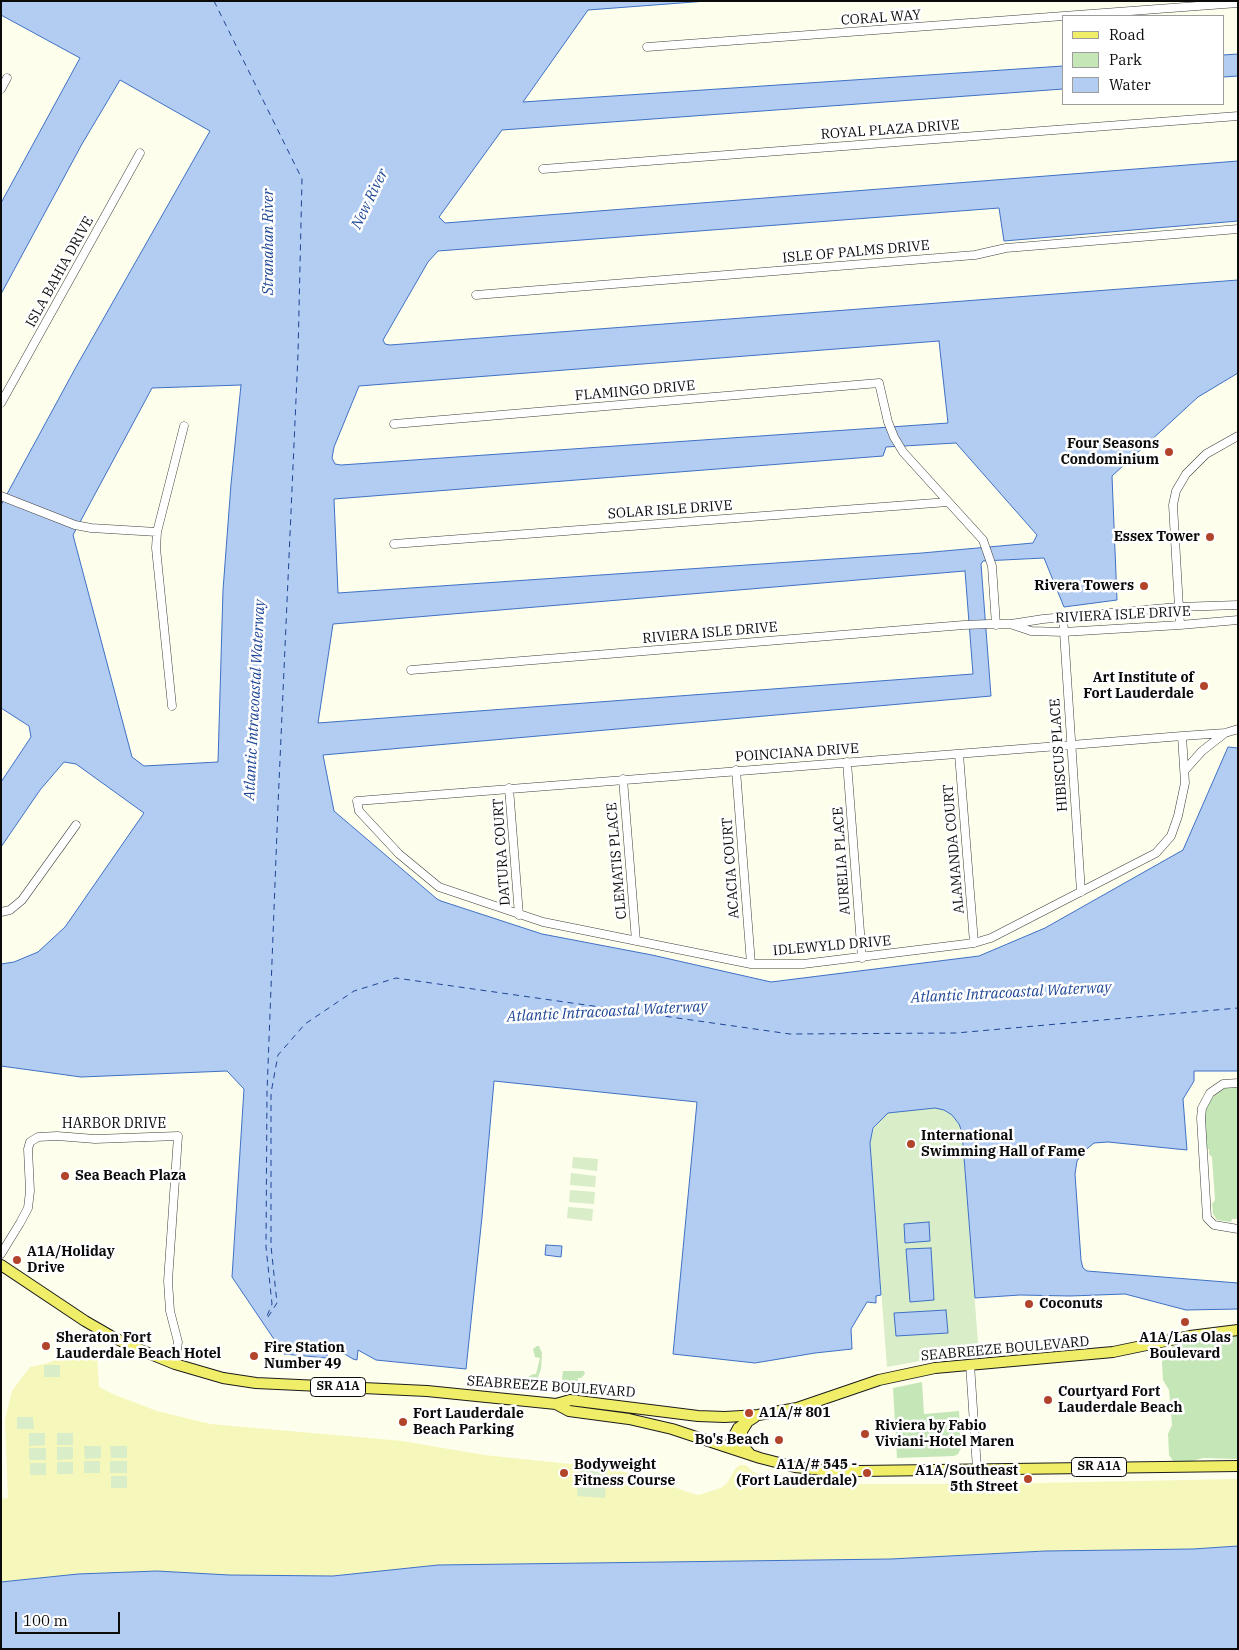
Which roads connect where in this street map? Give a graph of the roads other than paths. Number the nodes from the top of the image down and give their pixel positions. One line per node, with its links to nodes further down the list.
1 (1238, 3): 2 (street, CORAL WAY)
2 (1077, 15)
3 (1062, 16): 4 (street, CORAL WAY)
4 (647, 47)
5 (7, 78): 6 (street)
6 (1, 89)
7 (1238, 116): 9 (street, ROYAL PLAZA DRIVE)
8 (140, 153): 12 (street, ISLA BAHIA DRIVE)
9 (543, 169)
10 (1238, 228): 11 (street, ISLE OF PALMS DRIVE)
11 (476, 295)
12 (1, 403)
13 (394, 424): 17 (street, FLAMINGO DRIVE)
14 (184, 426): 18 (street)
15 (1238, 436): 21 (street)
16 (1, 496): 18 (street)
17 (948, 502): 19 (street, SOLAR ISLE DRIVE); 24 (street)
18 (157, 532): 29 (street)
19 (394, 544)
20 (1238, 605): 21 (street, RIVIERA ISLE DRIVE)
21 (1178, 608): 22 (street, RIVIERA ISLE DRIVE); 26 (street)
22 (1063, 617): 25 (street, RIVIERA ISLE DRIVE); 27 (street, HIBISCUS PLACE)
23 (1238, 620): 26 (street, RIVIERA ISLE DRIVE)
24 (992, 624): 25 (street, RIVIERA ISLE DRIVE); 28 (street, RIVIERA ISLE DRIVE)
25 (1011, 624): 27 (street, RIVIERA ISLE DRIVE)
26 (1180, 625): 27 (street, RIVIERA ISLE DRIVE)
27 (1064, 632): 33 (street, HIBISCUS PLACE)
28 (411, 670)
29 (172, 706)
30 (1238, 729): 31 (street, POINCIANA DRIVE)
31 (1225, 732): 32 (street, POINCIANA DRIVE); 37 (street)
32 (1182, 736): 33 (street, POINCIANA DRIVE); 37 (street, IDLEWYLD DRIVE)
33 (1071, 746): 34 (street, POINCIANA DRIVE); 42 (street, HIBISCUS PLACE)
34 (959, 754): 35 (street, POINCIANA DRIVE); 46 (street, ALAMANDA COURT)
35 (847, 762): 36 (street, POINCIANA DRIVE); 47 (street, AURELIA PLACE)
36 (736, 770): 38 (street, POINCIANA DRIVE); 48 (street, ACACIA COURT)
37 (1185, 770): 42 (street, IDLEWYLD DRIVE)
38 (623, 779): 39 (street, POINCIANA DRIVE); 45 (street, CLEMATIS PLACE)
39 (509, 788): 40 (street, POINCIANA DRIVE); 44 (street, DATURA COURT)
40 (357, 800): 44 (street, IDLEWYLD DRIVE)
41 (76, 826): 43 (street)
42 (1081, 892): 46 (street, IDLEWYLD DRIVE)
43 (1, 912)
44 (519, 915): 45 (street, IDLEWYLD DRIVE)
45 (636, 942): 48 (street, IDLEWYLD DRIVE)
46 (974, 943): 47 (street, IDLEWYLD DRIVE)
47 (862, 958): 48 (street, IDLEWYLD DRIVE)
48 (751, 964)
49 (1238, 1083): 50 (street)
50 (1238, 1229)
51 (1, 1254): 54 (street, HARBOR DRIVE)
52 (1, 1265): 54 (main road, SEABREEZE BOULEVARD / SR A1A)
53 (1238, 1330): 55 (main road, SEABREEZE BOULEVARD / SR A1A)
54 (176, 1364): 56 (main road, SEABREEZE BOULEVARD / SR A1A)
55 (970, 1364): 57 (main road, SEABREEZE BOULEVARD / SR A1A); 61 (street)
56 (556, 1404): 57 (main road, SEABREEZE BOULEVARD / SR A1A); 58 (main road, SR A1A)
57 (754, 1418): 58 (main road); 59 (main road)
58 (728, 1447): 59 (main road, SR A1A)
59 (751, 1455): 61 (main road, SR A1A)
60 (1238, 1466): 61 (main road, SR A1A)
61 (976, 1470)

